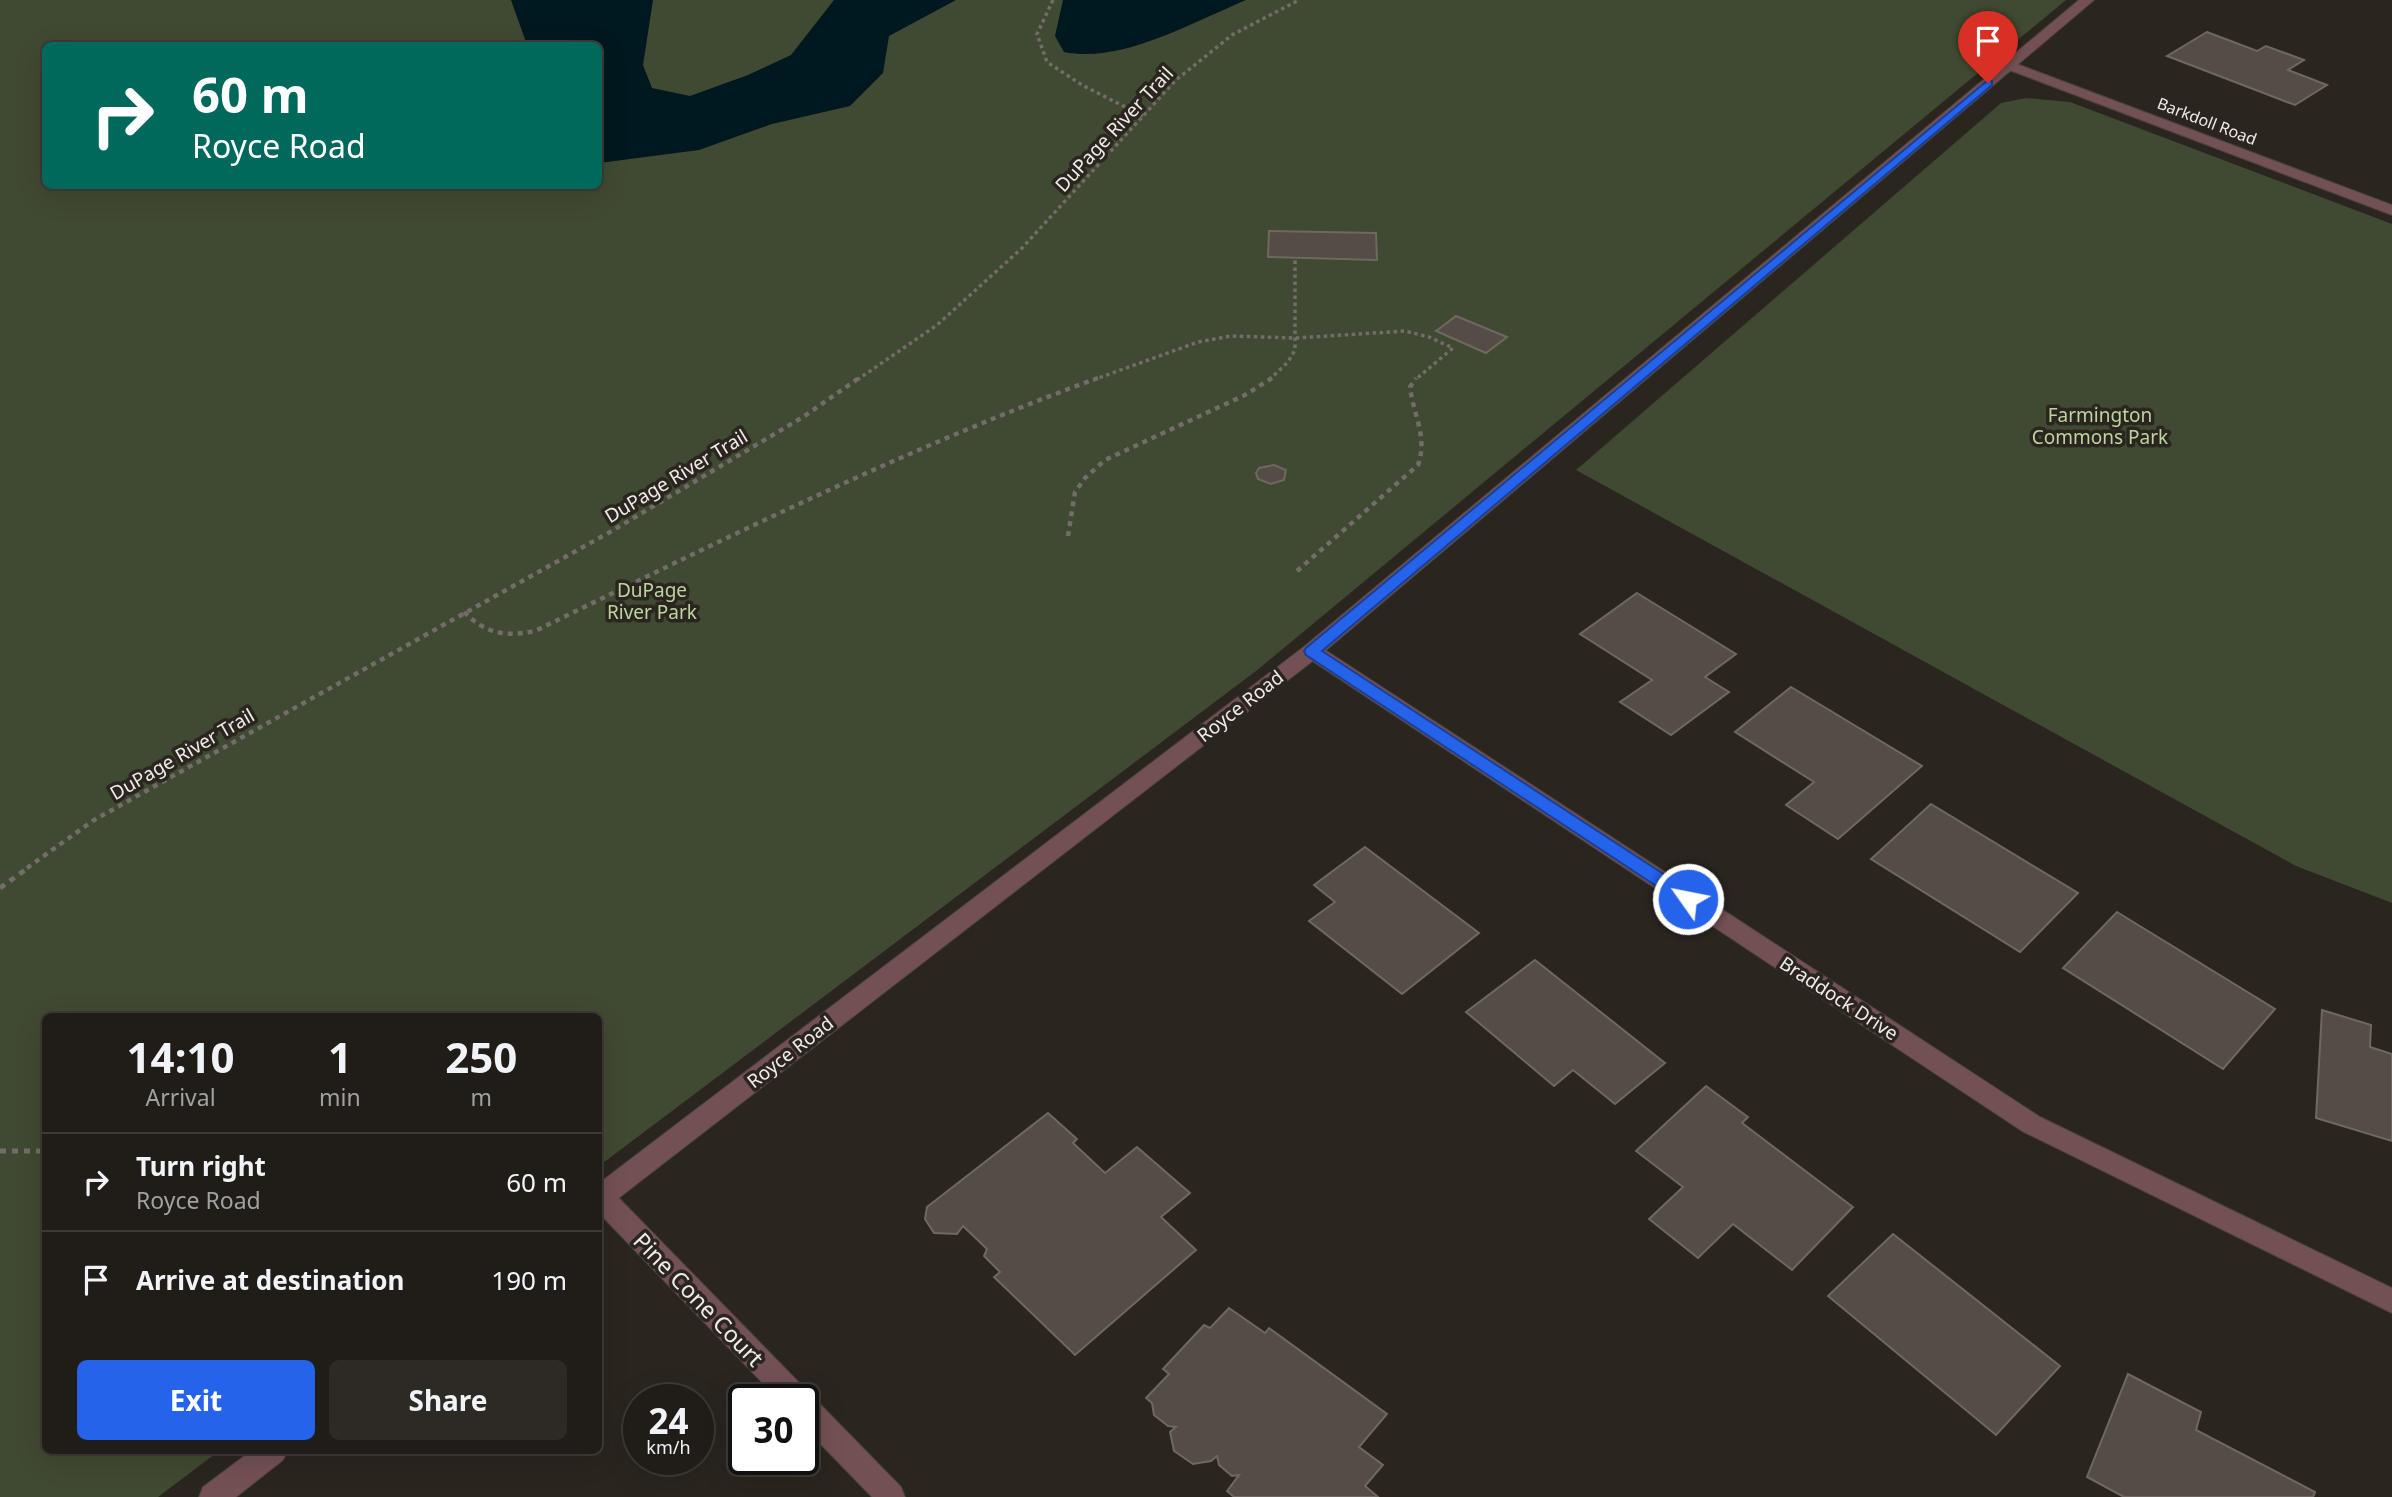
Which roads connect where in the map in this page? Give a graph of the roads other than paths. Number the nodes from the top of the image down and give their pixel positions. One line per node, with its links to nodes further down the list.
1 (2087, 0): 2 (street, Royce Road)
2 (2009, 65): 3 (street, Barkdoll Road); 4 (street, Royce Road)
3 (2392, 210)
4 (1311, 651): 5 (street, Royce Road); 7 (street, Braddock Drive)
5 (602, 1196)
6 (602, 1200): 8 (street, Pine Cone Court)
7 (2392, 1301)
8 (781, 1384)
9 (819, 1423): 12 (street)
10 (269, 1454): 11 (street)
11 (213, 1497)
12 (891, 1497)

